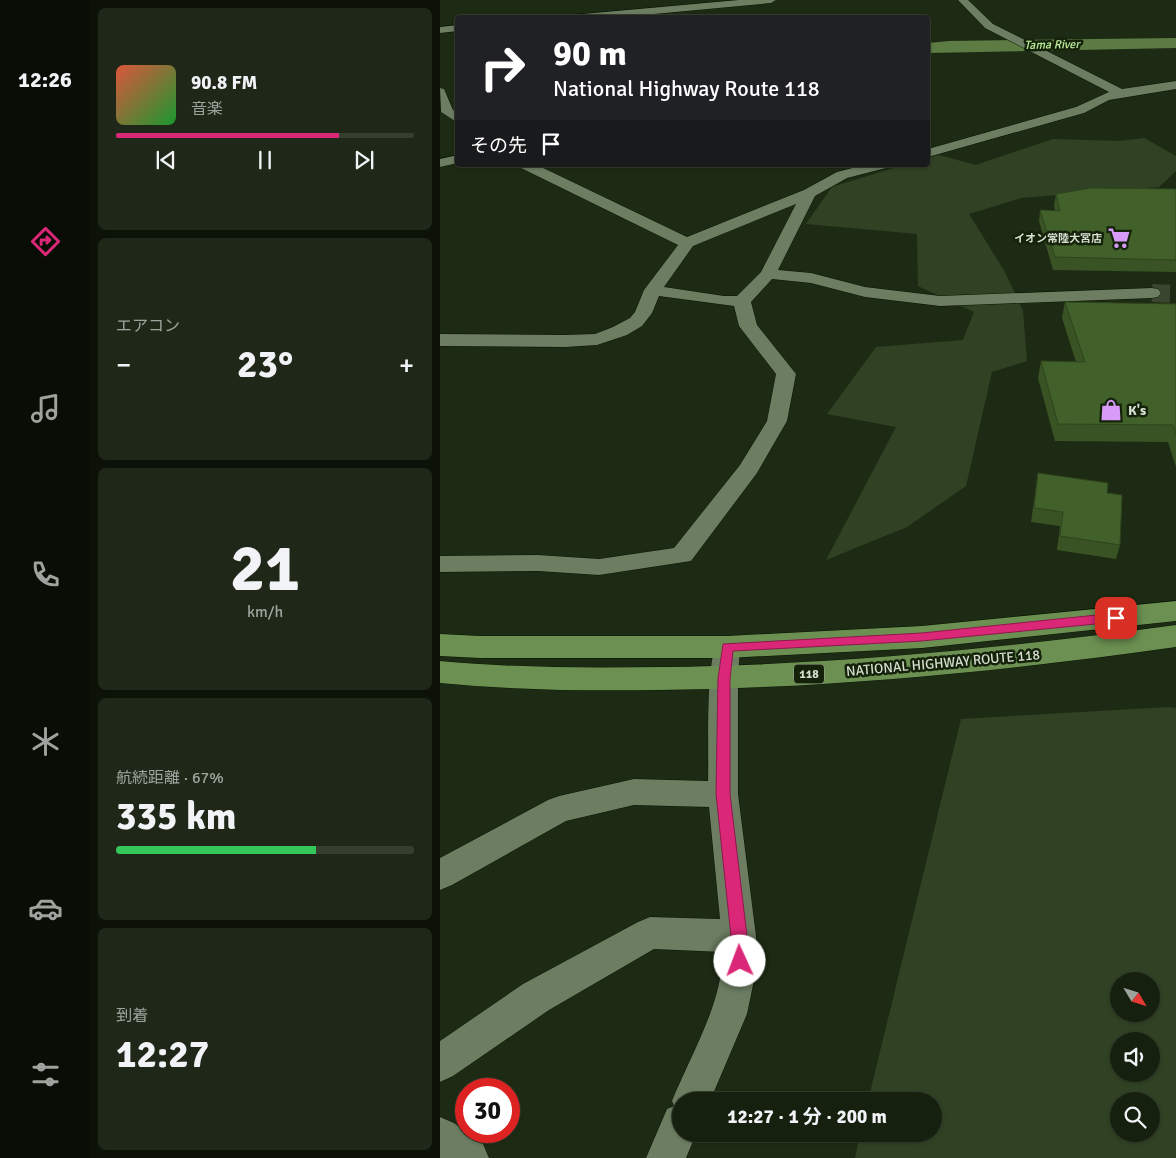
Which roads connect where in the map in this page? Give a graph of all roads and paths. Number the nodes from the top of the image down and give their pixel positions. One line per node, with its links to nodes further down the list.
1 (771, 0): 3 (street)
2 (963, 0): 8 (street)
3 (605, 15)
4 (455, 28): 5 (street)
5 (440, 30)
6 (1176, 85): 8 (street)
7 (440, 92): 9 (street)
8 (1120, 93): 10 (street)
9 (455, 117)
10 (930, 152)
11 (455, 160): 12 (street)
12 (440, 163)
13 (530, 167): 16 (street)
14 (873, 167): 15 (street)
15 (809, 193): 16 (street); 17 (street)
16 (686, 243): 18 (street)
17 (768, 274): 19 (street); 20 (street)
18 (653, 290): 20 (street); 21 (street)
19 (1152, 293)
20 (742, 301): 22 (street)
21 (440, 340)
22 (440, 564)
23 (1176, 611): 26 (highway, NATIONAL HIGHWAY ROUTE 118)
24 (1176, 636): 28 (highway, NATIONAL HIGHWAY ROUTE 118 / 118)
25 (440, 644): 26 (highway, NATIONAL HIGHWAY ROUTE 118)
26 (727, 647): 28 (street)
27 (440, 672): 28 (highway, NATIONAL HIGHWAY ROUTE 118 / 118)
28 (724, 679): 29 (street)
29 (723, 794): 30 (street); 31 (street)
30 (440, 875)
31 (739, 936): 32 (street); 33 (street)
32 (440, 1063)
33 (695, 1092)
34 (440, 1137): 36 (street)
35 (673, 1142): 37 (street)
36 (469, 1158)
37 (666, 1158)

